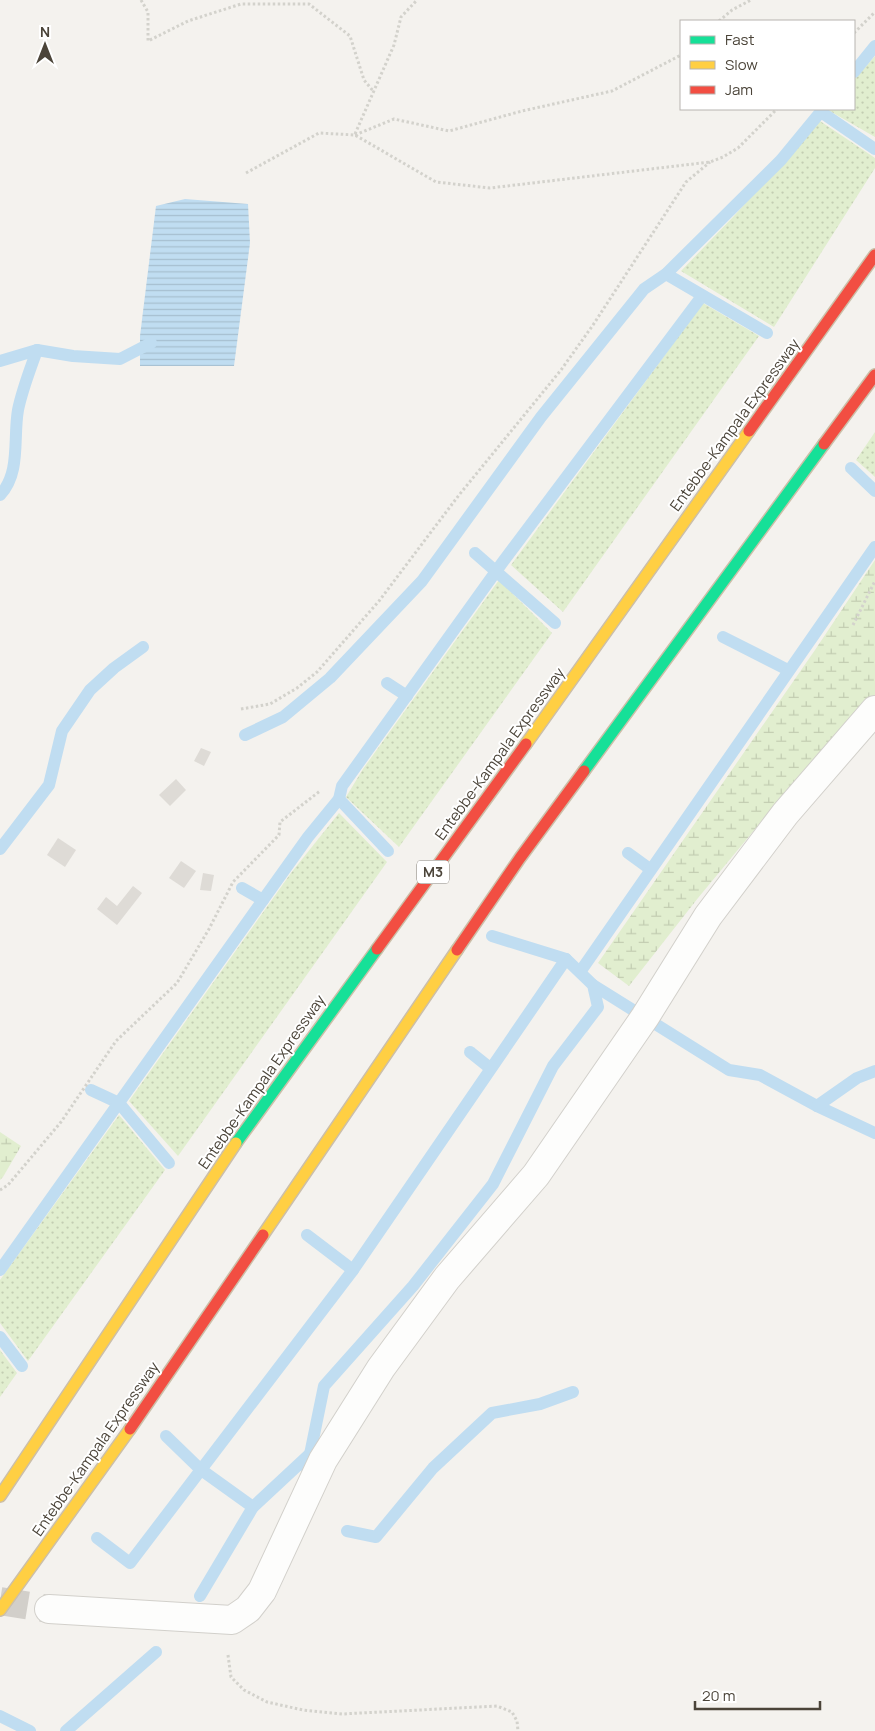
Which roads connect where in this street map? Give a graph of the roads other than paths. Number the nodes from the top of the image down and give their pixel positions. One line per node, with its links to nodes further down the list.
1 (875, 255): 4 (highway, Entebbe-Kampala Expressway / M3)
2 (875, 375): 6 (highway, Entebbe-Kampala Expressway)
3 (875, 710): 5 (street)
4 (0, 1496)
5 (49, 1609)
6 (0, 1610)

